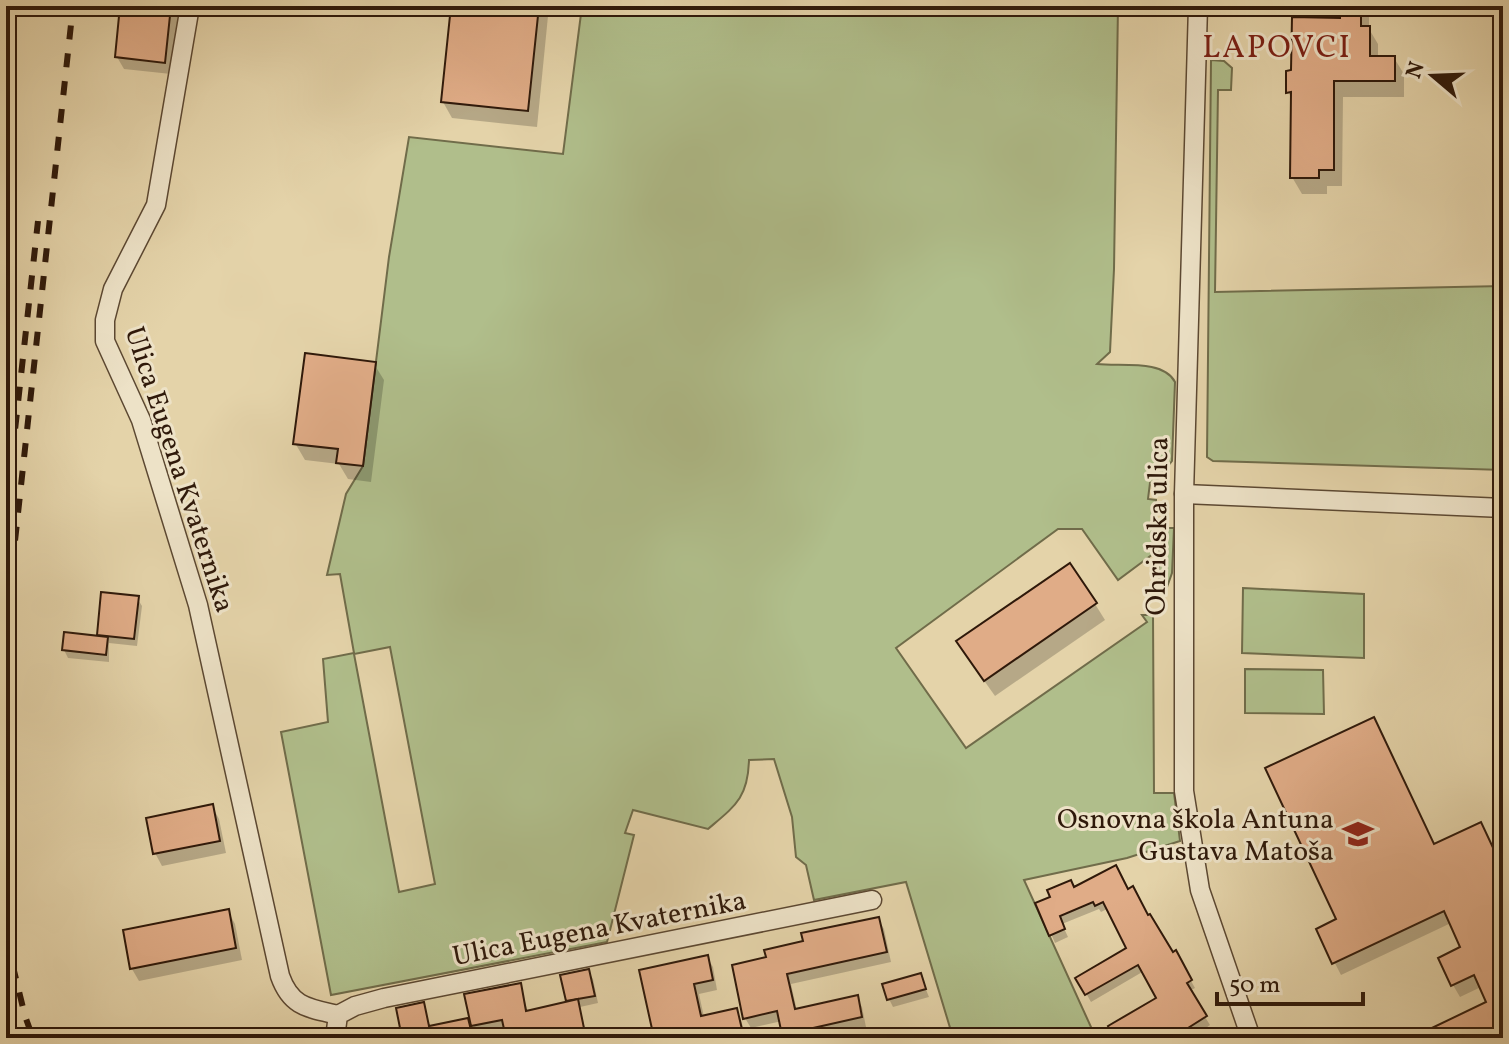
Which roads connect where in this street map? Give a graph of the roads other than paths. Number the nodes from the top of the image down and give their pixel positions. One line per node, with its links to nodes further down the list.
1 (190, 6): 6 (street, Ulica Eugena Kvaternika)
2 (1198, 6): 3 (street, Ohridska ulica)
3 (1184, 494): 4 (street); 8 (street, Ohridska ulica)
4 (1503, 508)
5 (872, 900): 6 (street, Ulica Eugena Kvaternika)
6 (338, 1015): 7 (street)
7 (335, 1038)
8 (1251, 1038)

